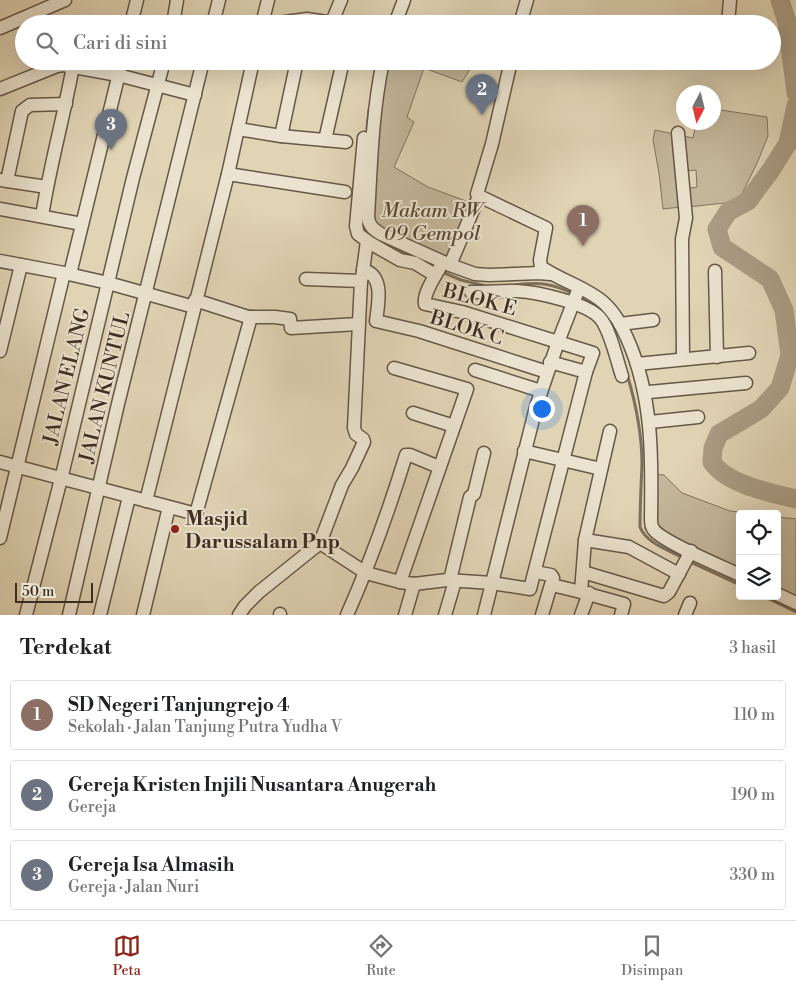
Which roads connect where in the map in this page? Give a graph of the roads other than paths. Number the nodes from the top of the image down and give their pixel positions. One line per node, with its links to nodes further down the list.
1 (65, 0): 11 (street)
2 (138, 0): 12 (street)
3 (177, 0): 13 (street)
4 (218, 0): 14 (street)
5 (268, 0): 15 (street)
6 (341, 0): 16 (street)
7 (395, 0): 17 (street)
8 (404, 0): 18 (street)
9 (527, 0): 19 (street)
10 (730, 0): 20 (street)
11 (30, 15)
12 (134, 15)
13 (174, 15)
14 (215, 15)
15 (264, 15)
16 (338, 15)
17 (390, 15)
18 (398, 15)
19 (523, 15)
20 (729, 15)
21 (15, 22): 22 (street)
22 (0, 28)
23 (47, 70): 37 (street)
24 (72, 70): 39 (street)
25 (93, 70): 35 (street)
26 (119, 70): 35 (street)
27 (162, 70): 36 (street, JALAN ELANG)
28 (202, 70): 38 (street, JALAN KUNTUL)
29 (251, 70): 40 (street)
30 (296, 70): 42 (street)
31 (341, 70): 43 (street)
32 (372, 70): 52 (street)
33 (381, 70): 52 (street)
34 (509, 70): 49 (street)
35 (118, 75): 36 (street); 53 (street)
36 (159, 85): 38 (street); 63 (street, JALAN ELANG)
37 (0, 89)
38 (195, 95): 65 (street, JALAN KUNTUL)
39 (66, 104): 46 (street); 47 (street)
40 (238, 129): 42 (street); 45 (street)
41 (678, 133): 78 (street)
42 (281, 136): 43 (street)
43 (325, 140): 44 (street)
44 (346, 142)
45 (228, 174): 48 (street); 67 (street)
46 (3, 180): 47 (street)
47 (47, 187): 51 (street)
48 (345, 192)
49 (480, 196): 57 (street); 61 (street)
50 (0, 209): 51 (street)
51 (42, 216): 53 (street)
52 (363, 219): 54 (street); 57 (street)
53 (82, 224): 59 (street)
54 (367, 241): 57 (street); 60 (street)
55 (0, 261): 56 (street)
56 (21, 265): 59 (street); 68 (street)
57 (441, 268): 61 (street); 73 (street, BLOK E)
58 (715, 271): 77 (street)
59 (67, 274): 63 (street); 98 (street)
60 (362, 276): 62 (street); 71 (street); 75 (street, BLOK C)
61 (557, 276): 66 (street)
62 (306, 278)
63 (108, 283): 65 (street); 101 (street, JALAN ELANG)
64 (471, 292): 66 (street)
65 (146, 295): 67 (street); 102 (street, JALAN KUNTUL)
66 (576, 295): 72 (street); 73 (street); 84 (street)
67 (194, 304): 69 (street); 104 (street)
68 (4, 314): 74 (street)
69 (251, 317): 71 (street); 105 (street)
70 (653, 320): 72 (street)
71 (358, 324): 108 (street)
72 (620, 324): 79 (street)
73 (558, 342): 80 (street); 83 (street)
74 (0, 351)
75 (483, 351): 80 (street, BLOK C); 82 (street)
76 (749, 353): 77 (street)
77 (717, 356): 78 (street)
78 (683, 359): 79 (street)
79 (641, 364): 88 (street); 91 (street)
80 (549, 367): 83 (street, BLOK C); 87 (street)
81 (394, 368): 86 (street)
82 (474, 370): 86 (street); 87 (street)
83 (586, 372): 96 (street)
84 (622, 376)
85 (746, 383): 88 (street)
86 (467, 389): 92 (street)
87 (541, 391): 94 (street)
88 (649, 392): 91 (street)
89 (413, 413): 92 (street)
90 (698, 418): 91 (street)
91 (652, 422): 109 (street)
92 (454, 426): 99 (street)
93 (610, 431): 100 (street)
94 (524, 452): 96 (street); 116 (street)
95 (484, 453): 114 (street)
96 (563, 461): 100 (street); 110 (street)
97 (0, 462): 98 (street)
98 (18, 466): 101 (street); 106 (street)
99 (439, 467): 112 (street); 115 (street)
100 (601, 470): 107 (street)
101 (60, 478): 102 (street); 123 (street, JALAN ELANG)
102 (100, 488): 103 (street); 124 (street, JALAN KUNTUL)
103 (129, 497): 104 (street); 125 (street)
104 (146, 501): 105 (street)
105 (169, 507): 126 (street)
106 (0, 538)
107 (585, 540): 109 (street); 111 (street)
108 (320, 543): 112 (street); 127 (street)
109 (686, 561): 111 (street); 113 (street)
110 (535, 572): 116 (street); 118 (street)
111 (583, 572): 119 (street)
112 (366, 573): 115 (street); 128 (street)
113 (736, 574)
114 (452, 581): 116 (street); 117 (street); 130 (street)
115 (400, 582): 117 (street)
116 (492, 583): 131 (street)
117 (414, 584): 129 (street)
118 (552, 585): 119 (street); 132 (street)
119 (585, 593): 133 (street); 134 (street)
120 (781, 596): 122 (street)
121 (690, 603): 135 (street)
122 (796, 603)
123 (26, 615)
124 (69, 615)
125 (100, 615)
126 (143, 615)
127 (239, 615)
128 (347, 615)
129 (405, 615)
130 (445, 615)
131 (484, 615)
132 (542, 615)
133 (581, 615)
134 (621, 615)
135 (685, 615)

